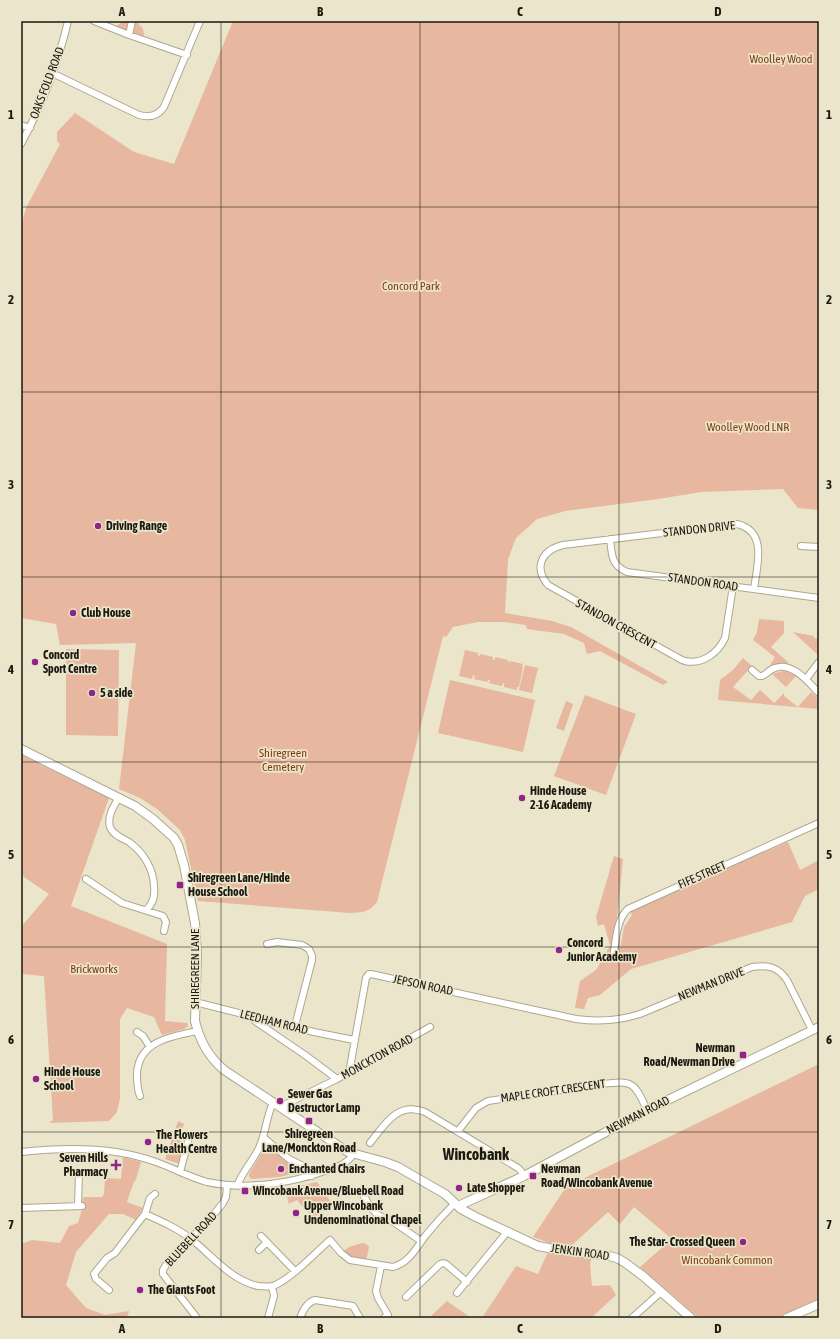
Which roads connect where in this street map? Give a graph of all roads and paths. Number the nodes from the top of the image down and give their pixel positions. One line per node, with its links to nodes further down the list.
1 (68, 21): 7 (street, OAKS FOLD ROAD)
2 (94, 21): 5 (street)
3 (132, 21): 5 (street)
4 (200, 21): 6 (street)
5 (129, 35): 6 (street)
6 (187, 55): 7 (street)
7 (52, 73): 9 (street, OAKS FOLD ROAD)
8 (21, 125): 9 (street)
9 (30, 128): 10 (street, OAKS FOLD ROAD)
10 (21, 144)
11 (610, 539): 14 (street, STANDON ROAD); 14 (street, STANDON CRESCENT); 15 (street, STANDON DRIVE)
12 (801, 546): 13 (street)
13 (819, 547)
14 (733, 586): 15 (street, STANDON ROAD)
15 (754, 589): 16 (street, STANDON ROAD)
16 (819, 598)
17 (819, 662): 19 (street)
18 (752, 670): 19 (street)
19 (806, 679): 20 (street)
20 (819, 693)
21 (21, 748): 22 (street, SHIREGREEN LANE)
22 (119, 797): 25 (street); 29 (street, SHIREGREEN LANE)
23 (819, 823): 28 (street, FIFE STREET)
24 (86, 879): 25 (street)
25 (146, 910): 26 (street)
26 (164, 931)
27 (267, 944): 32 (street)
28 (614, 952)
29 (195, 1002): 30 (street, LEEDHAM ROAD); 35 (street, SHIREGREEN LANE)
30 (253, 1016): 32 (street, LEEDHAM ROAD); 40 (street)
31 (576, 1019): 34 (street, NEWMAN DRIVE); 37 (street, JEPSON ROAD)
32 (295, 1026): 37 (street, LEEDHAM ROAD)
33 (430, 1028): 39 (street, MONCKTON ROAD)
34 (816, 1029): 43 (street, NEWMAN ROAD)
35 (198, 1031): 38 (street); 42 (street, SHIREGREEN LANE)
36 (137, 1032): 38 (street)
37 (354, 1040): 39 (street, JEPSON ROAD)
38 (150, 1047): 41 (street)
39 (349, 1073): 40 (street, MONCKTON ROAD)
40 (337, 1079): 42 (street, MONCKTON ROAD)
41 (140, 1096)
42 (276, 1105): 46 (street); 49 (street, SHIREGREEN LANE)
43 (647, 1110): 44 (street, MAPLE CROFT CRESCENT); 53 (street, NEWMAN ROAD)
44 (458, 1131): 47 (street); 53 (street)
45 (187, 1136): 50 (street)
46 (263, 1137): 52 (street); 55 (street)
47 (370, 1143)
48 (21, 1152): 50 (street)
49 (353, 1154): 52 (street); 58 (street, SHIREGREEN LANE)
50 (180, 1172): 54 (street)
51 (78, 1174): 59 (street)
52 (312, 1176): 55 (street)
53 (524, 1176): 58 (street, NEWMAN ROAD)
54 (227, 1186): 55 (street); 63 (street, BLUEBELL ROAD)
55 (237, 1186)
56 (361, 1191): 64 (street)
57 (155, 1194): 60 (street)
58 (457, 1204): 61 (street, JENKIN ROAD); 64 (street)
59 (21, 1208)
60 (145, 1214): 63 (street); 71 (street)
61 (507, 1232): 69 (street); 72 (street, JENKIN ROAD)
62 (261, 1236): 65 (street)
63 (191, 1239): 70 (street); 76 (street, BLUEBELL ROAD)
64 (421, 1241): 67 (street)
65 (267, 1242): 66 (street); 68 (street)
66 (259, 1250)
67 (381, 1266): 68 (street); 80 (street)
68 (295, 1271): 70 (street)
69 (467, 1282): 73 (street); 74 (street)
70 (272, 1286): 77 (street)
71 (109, 1290)
72 (661, 1292): 81 (street); 82 (street, JENKIN ROAD)
73 (457, 1294)
74 (406, 1297)
75 (819, 1304): 83 (street)
76 (197, 1318)
77 (268, 1318)
78 (300, 1318): 79 (street)
79 (360, 1318)
80 (384, 1318)
81 (632, 1318)
82 (691, 1318)
83 (787, 1318)

